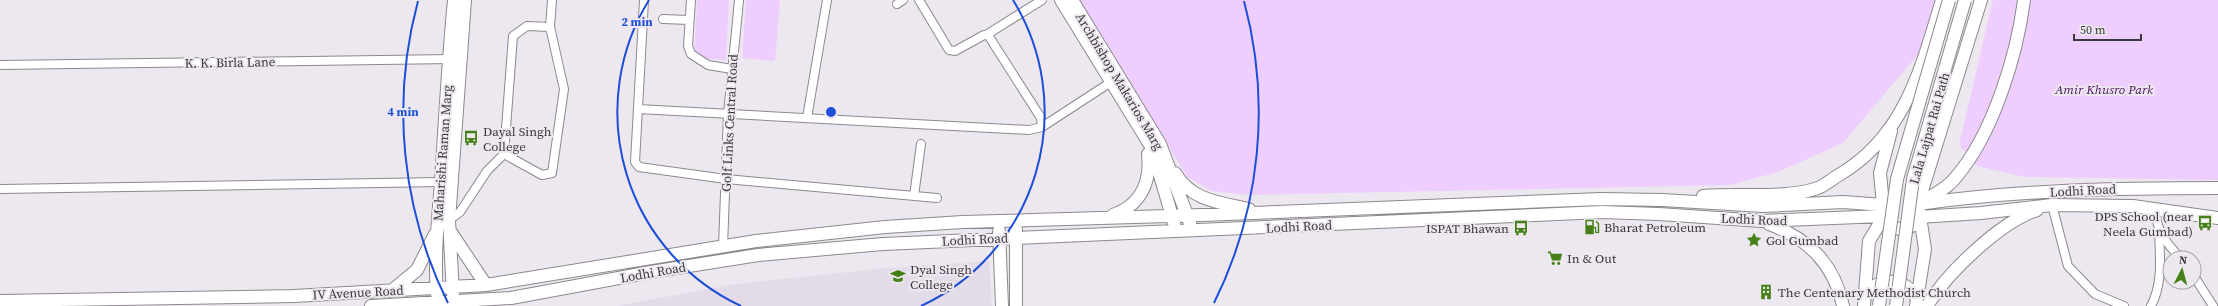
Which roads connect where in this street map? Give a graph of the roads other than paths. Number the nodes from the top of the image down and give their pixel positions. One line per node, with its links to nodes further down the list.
1 (454, 0): 21 (main road, Maharishi Raman Marg)
2 (466, 0): 22 (main road, Maharishi Raman Marg)
3 (552, 0): 19 (street)
4 (644, 0): 26 (street)
5 (691, 0): 18 (street)
6 (739, 0): 24 (street, Golf Links Central Road)
7 (827, 0): 28 (street)
8 (919, 0): 20 (street)
9 (1042, 0): 20 (street)
10 (1061, 0): 25 (main road, Archbishop Makarios Marg)
11 (1072, 0): 33 (main road, Archbishop Makarios Marg)
12 (1942, 0): 30 (main road)
13 (1949, 0): 79 (main road, Lala Lajpat Rai Path, bridge)
14 (1965, 0): 80 (main road, Lala Lajpat Rai Path, bridge)
15 (1981, 0): 42 (main road)
16 (2024, 0): 42 (main road)
17 (663, 19): 18 (street)
18 (689, 20): 24 (street)
19 (550, 27): 34 (street); 34 (street)
20 (986, 35): 29 (street)
21 (448, 59): 22 (street, K. K. Birla Lane); 23 (street, K. K. Birla Lane); 36 (main road, Maharishi Raman Marg)
22 (460, 59): 55 (main road, Maharishi Raman Marg)
23 (0, 66)
24 (732, 69): 27 (street, Golf Links Central Road)
25 (1111, 82): 29 (street); 31 (main road, Archbishop Makarios Marg)
26 (638, 109): 27 (street); 35 (street)
27 (728, 114): 28 (street); 35 (street, Golf Links Central Road)
28 (807, 118): 29 (street)
29 (1042, 127)
30 (1892, 128): 41 (main road); 45 (main road)
31 (1146, 140): 47 (main road, Archbishop Makarios Marg); 50 (main road)
32 (921, 144): 39 (street)
33 (1160, 144): 46 (main road); 48 (main road, Archbishop Makarios Marg)
34 (504, 154): 55 (street)
35 (726, 179): 39 (street); 62 (street, Golf Links Central Road)
36 (441, 182): 38 (street); 56 (main road, Maharishi Raman Marg)
37 (2218, 188): 42 (main road, Lodhi Road)
38 (0, 189)
39 (914, 196): 40 (street)
40 (937, 198)
41 (1662, 200): 45 (main road, Lodhi Road); 46 (main road, Lodhi Road)
42 (1918, 204): 45 (main road); 49 (main road)
43 (2052, 205): 44 (main road, Lodhi Road); 49 (main road, Lodhi Road); 81 (main road); 82 (street)
44 (2157, 209): 51 (main road, Lodhi Road); 59 (street)
45 (1884, 211): 49 (main road); 54 (main road, Lodhi Road); 70 (main road)
46 (1266, 213): 48 (main road, Lodhi Road)
47 (1172, 216): 48 (main road, Lodhi Road); 50 (main road, Lodhi Road); 57 (main road, Archbishop Makarios Marg)
48 (1188, 216): 58 (main road, Archbishop Makarios Marg)
49 (1919, 217): 72 (main road)
50 (1104, 218): 53 (main road, Lodhi Road)
51 (2218, 218)
52 (999, 220): 53 (main road, Lodhi Road); 61 (main road); 62 (main road, Lodhi Road)
53 (1016, 220): 60 (main road)
54 (1762, 221): 58 (main road, Lodhi Road); 78 (main road)
55 (449, 226): 64 (main road); 65 (main road, Maharishi Raman Marg)
56 (437, 230): 66 (main road, Maharishi Raman Marg); 67 (main road)
57 (1176, 231): 58 (main road, Lodhi Road); 60 (main road, Lodhi Road)
58 (1194, 231)
59 (2159, 232): 63 (street); 83 (street)
60 (1016, 237): 61 (main road, Lodhi Road); 77 (main road)
61 (999, 238): 71 (main road, Lodhi Road); 76 (main road)
62 (723, 246): 64 (main road, Lodhi Road)
63 (2174, 250)
64 (486, 285): 65 (main road, Lodhi Road)
65 (453, 286): 66 (main road, IV Avenue Road); 74 (main road, Maharishi Raman Marg)
66 (436, 287): 67 (main road, IV Avenue Road); 73 (main road, Maharishi Raman Marg)
67 (394, 289): 69 (main road, IV Avenue Road)
68 (2202, 289): 84 (street)
69 (0, 301)
70 (1864, 301): 72 (main road)
71 (507, 302): 74 (main road, Lodhi Road)
72 (1916, 302)
73 (438, 304): 74 (main road, Lodhi Road); 75 (main road, Lodhi Road)
74 (454, 304)
75 (378, 306)
76 (1002, 306)
77 (1016, 306)
78 (1843, 306)
79 (1879, 306)
80 (1896, 306)
81 (1927, 306)
82 (2124, 306)
83 (2151, 306)
84 (2213, 306)

